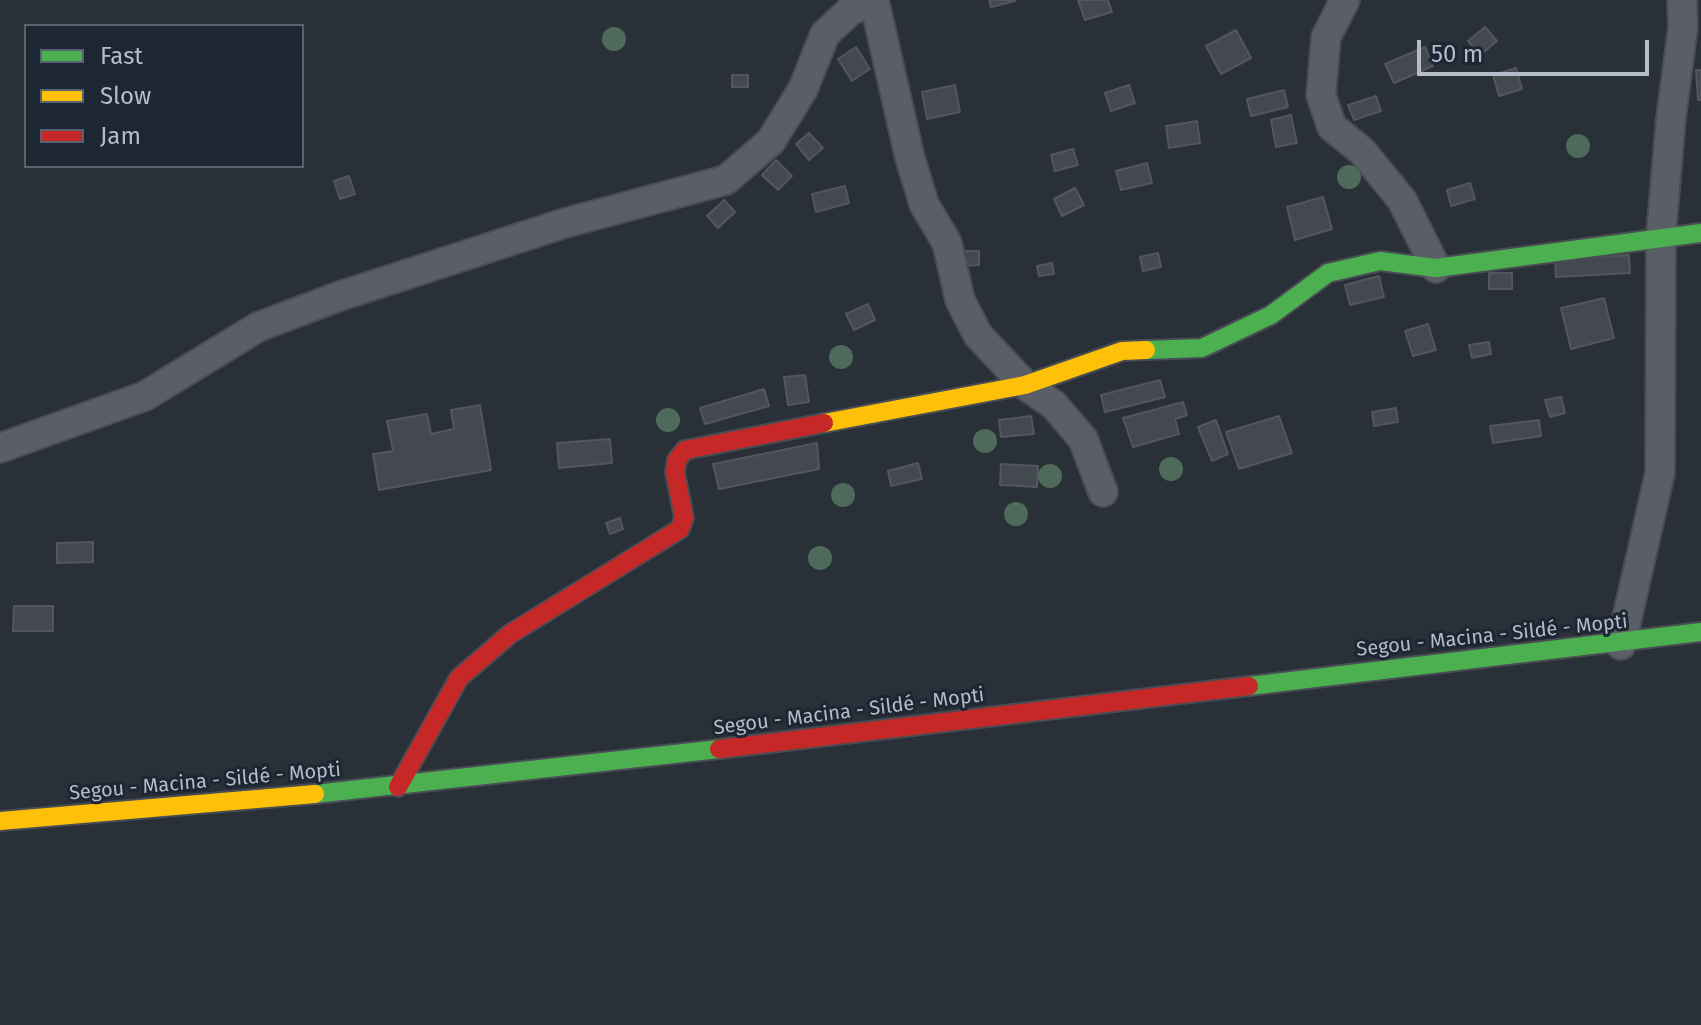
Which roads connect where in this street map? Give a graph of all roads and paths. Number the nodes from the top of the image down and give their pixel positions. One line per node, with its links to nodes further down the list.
1 (872, 0): 7 (street); 8 (street)
2 (1345, 0): 6 (street)
3 (1682, 0): 5 (street)
4 (1701, 233): 5 (main road)
5 (1661, 235): 6 (main road); 11 (street)
6 (1436, 268): 7 (main road)
7 (1025, 385): 9 (street); 12 (main road)
8 (0, 448)
9 (1103, 492)
10 (1701, 632): 11 (main road, Segou - Macina - Sildé - Mopti)
11 (1621, 645): 12 (main road, Segou - Macina - Sildé - Mopti)
12 (398, 787): 13 (main road, Segou - Macina - Sildé - Mopti)
13 (0, 821)

